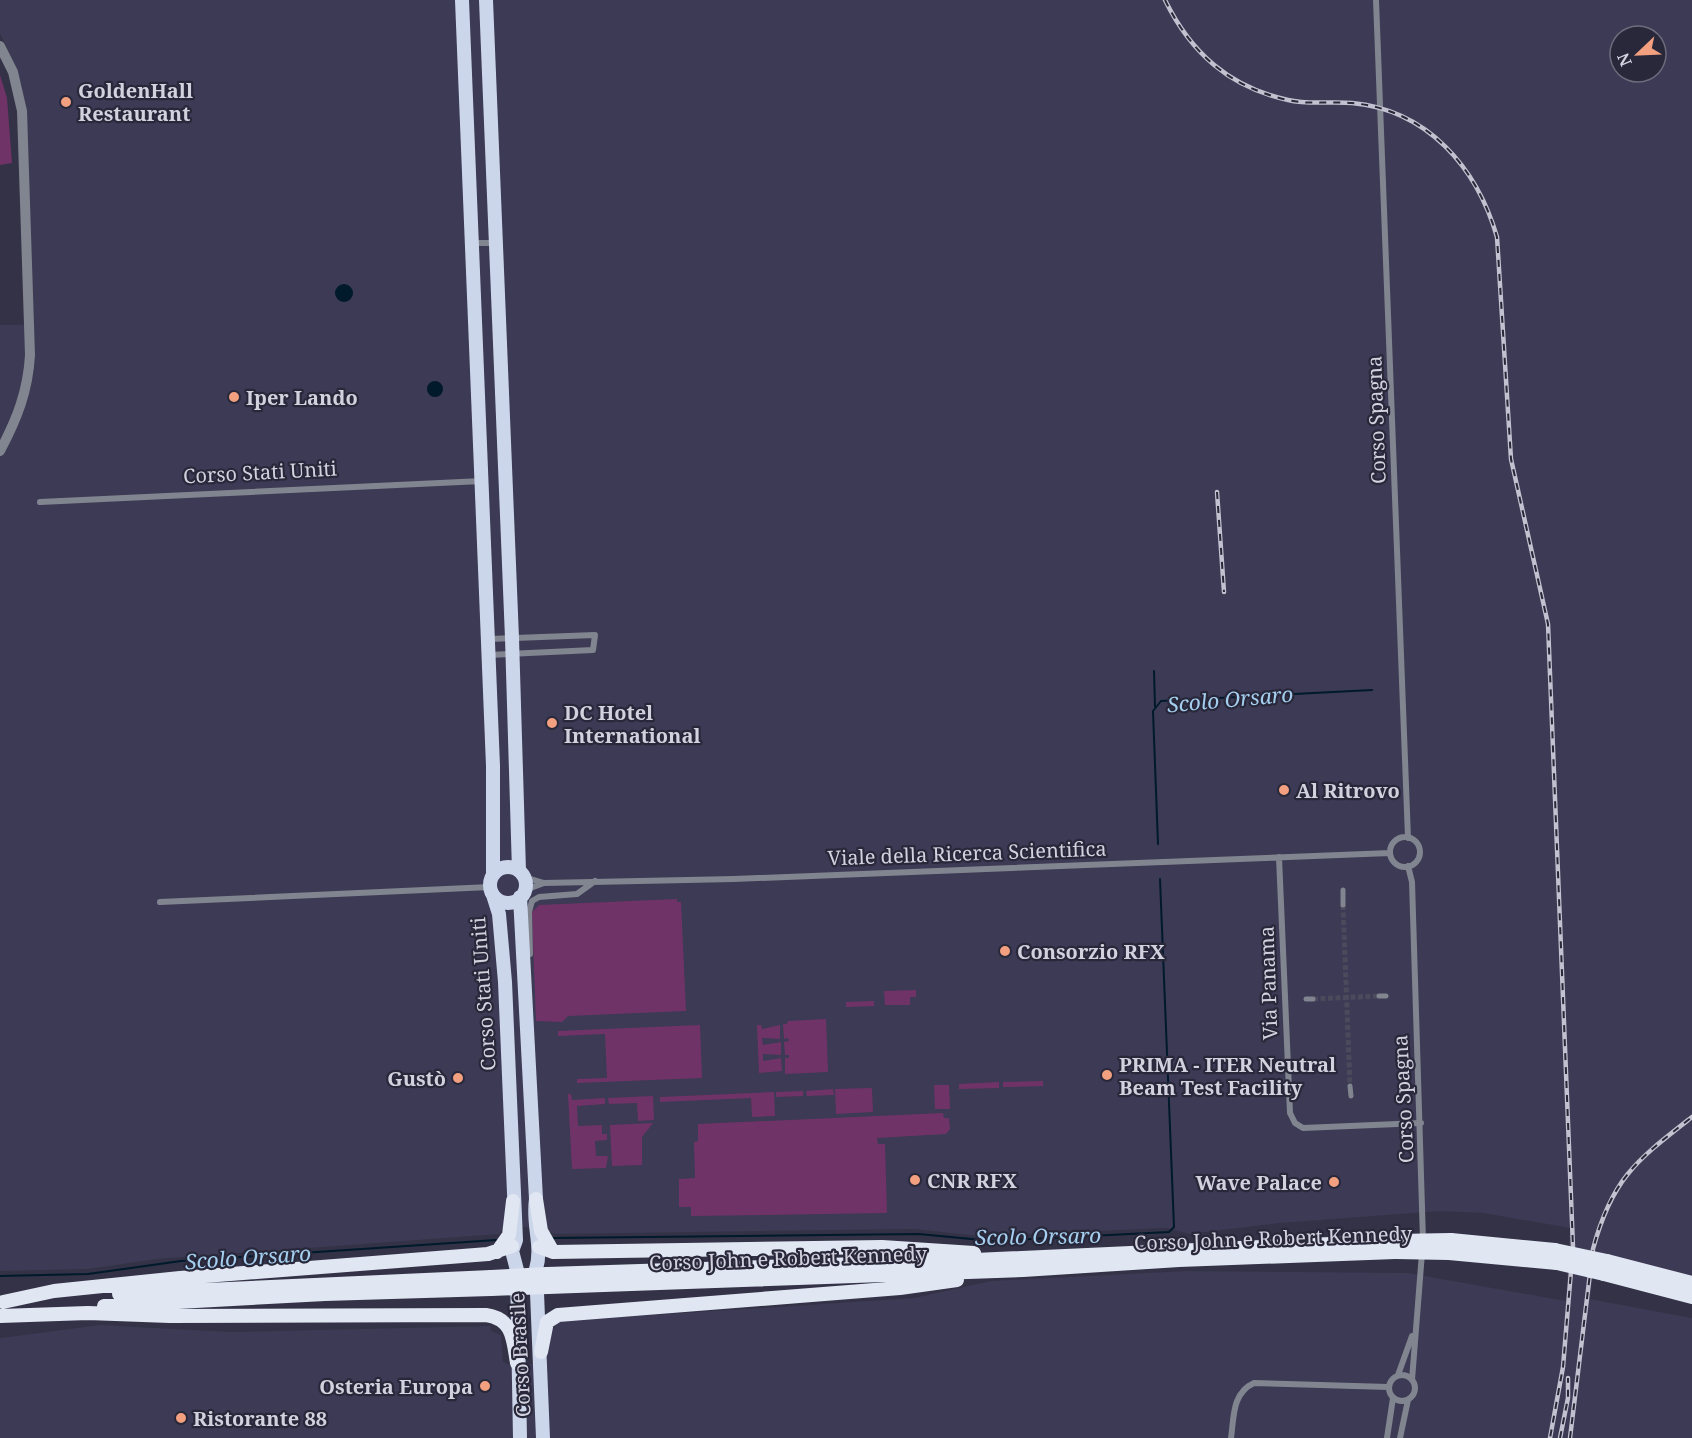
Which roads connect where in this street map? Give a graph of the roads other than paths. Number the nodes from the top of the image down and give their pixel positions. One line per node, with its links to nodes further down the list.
1 (462, 0): 5 (main road, Corso Stati Uniti)
2 (486, 0): 6 (main road)
3 (1376, 0): 14 (street, Corso Spagna)
4 (0, 46): 7 (street)
5 (472, 243): 6 (street); 8 (main road, Corso Stati Uniti)
6 (495, 243): 10 (main road)
7 (0, 451)
8 (482, 481): 9 (street, Corso Stati Uniti); 11 (main road, Corso Stati Uniti)
9 (40, 501)
10 (512, 638): 11 (street); 12 (main road); 12 (street)
11 (489, 639): 13 (main road, Corso Stati Uniti)
12 (513, 654): 13 (street); 20 (main road)
13 (489, 655): 21 (main road, Corso Stati Uniti)
14 (1408, 838): 15 (street); 17 (street, Corso Spagna)
15 (1390, 853): 16 (street, Viale della Ricerca Scientifica); 17 (street)
16 (1279, 856): 18 (street, Viale della Ricerca Scientifica); 32 (street, Via Panama)
17 (1408, 866): 32 (street, Corso Spagna)
18 (596, 881): 19 (street, Viale della Ricerca Scientifica); 25 (street)
19 (544, 883): 20 (street, Viale della Ricerca Scientifica); 20 (street, Viale della Ricerca Scientifica)
20 (522, 884): 21 (main road); 21 (main road); 25 (main road)
21 (492, 886): 23 (street); 30 (main road, Corso Stati Uniti)
22 (1343, 890): 24 (street)
23 (160, 902)
24 (1344, 905)
25 (526, 978): 29 (main road)
26 (1379, 996): 27 (street)
27 (1386, 996)
28 (1350, 1086): 31 (street)
29 (531, 1090): 30 (street, Corso Stati Uniti); 33 (main road)
30 (509, 1092): 34 (main road, Corso Stati Uniti)
31 (1351, 1096)
32 (1421, 1123): 45 (street, Corso Spagna)
33 (536, 1199): 35 (main road); 37 (highway)
34 (513, 1201): 38 (highway); 39 (main road, Corso Stati Uniti)
35 (538, 1244): 37 (highway); 39 (main road); 42 (main road)
36 (1395, 1246): 40 (highway, Corso John e Robert Kennedy); 41 (highway, Corso John e Robert Kennedy); 43 (highway, Corso John e Robert Kennedy, bridge)
37 (553, 1252): 40 (highway)
38 (497, 1253): 39 (highway); 44 (highway)
39 (515, 1253): 47 (main road, Corso Brasile)
40 (1053, 1256): 42 (highway, Corso John e Robert Kennedy)
41 (1023, 1270): 42 (highway, Corso John e Robert Kennedy); 46 (highway)
42 (544, 1277): 44 (highway, Corso John e Robert Kennedy, bridge); 46 (main road, Corso Brasile)
43 (1692, 1292)
44 (1, 1308): 47 (highway)
45 (1414, 1330): 48 (street, Corso Spagna); 49 (street, Corso Spagna)
46 (541, 1352): 56 (main road, Corso Brasile)
47 (517, 1363): 53 (main road, Corso Brasile)
48 (1398, 1375): 49 (street); 50 (street, Corso Spagna)
49 (1412, 1380): 52 (street, Corso Spagna)
50 (1388, 1387): 51 (street); 57 (street)
51 (1392, 1398): 52 (street); 58 (street)
52 (1408, 1400): 59 (street, Corso Spagna)
53 (518, 1414): 54 (street); 55 (main road, Corso Brasile)
54 (513, 1438)
55 (520, 1438)
56 (543, 1438)
57 (1231, 1438)
58 (1387, 1438)
59 (1400, 1438)

